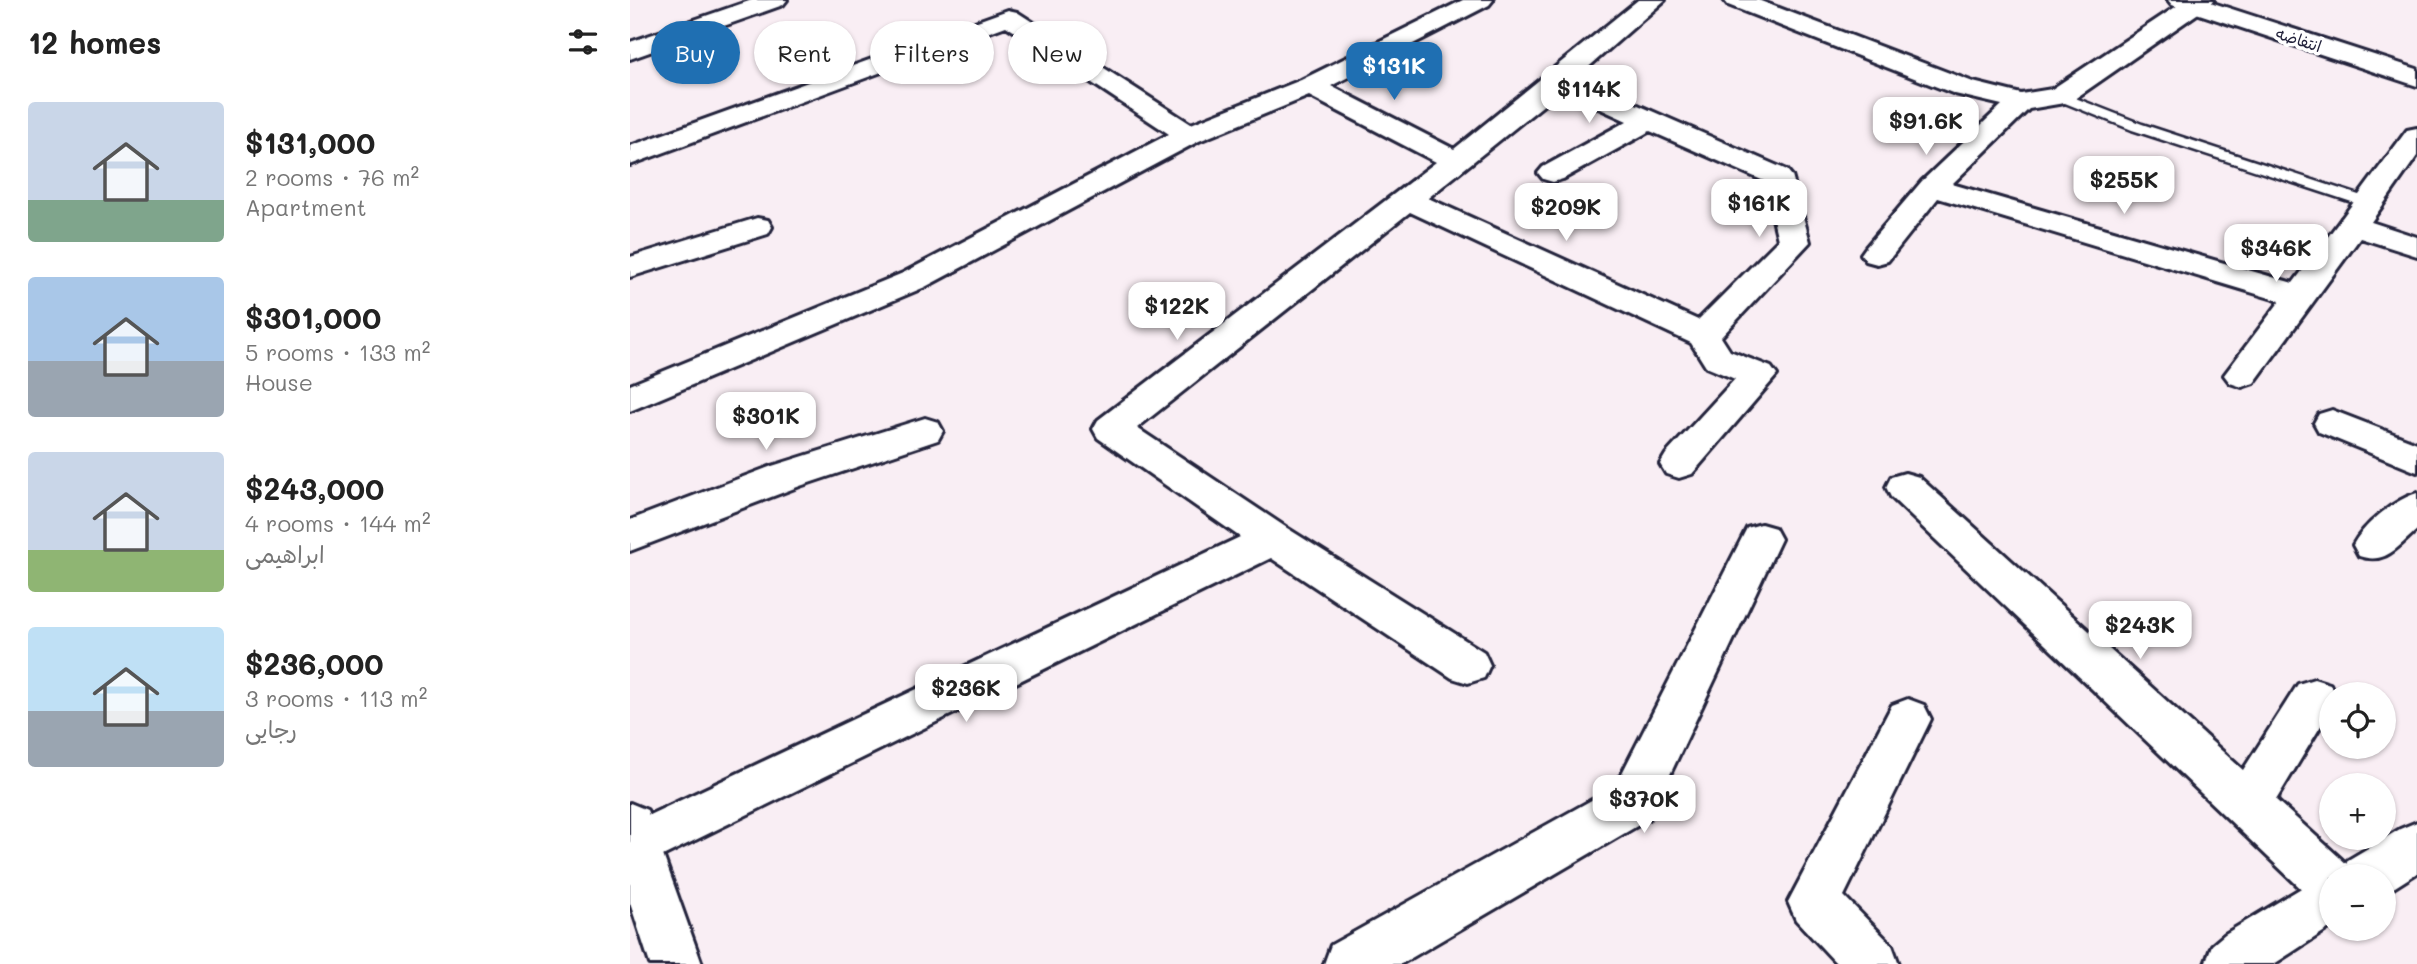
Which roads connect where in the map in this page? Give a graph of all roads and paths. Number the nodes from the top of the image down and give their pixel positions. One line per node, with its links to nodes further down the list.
1 (775, 0): 9 (street)
2 (992, 0): 7 (street)
3 (1481, 0): 13 (street)
4 (1653, 0): 12 (street)
5 (1736, 0): 15 (street)
6 (2193, 2): 11 (street, انتفاضه); 14 (street)
7 (950, 21)
8 (994, 22): 17 (street)
9 (630, 51)
10 (870, 68): 19 (street)
11 (2417, 78)
12 (1555, 79): 16 (street); 20 (street)
13 (1310, 86): 17 (street); 20 (street)
14 (2060, 96): 15 (street); 24 (lane)
15 (2021, 102): 22 (street)
16 (1649, 120): 21 (street); 30 (street)
17 (1189, 135): 32 (street)
18 (2417, 135): 24 (street)
19 (630, 156)
20 (1456, 161): 23 (street)
21 (1553, 173)
22 (1932, 187): 27 (street); 29 (street)
23 (1406, 199): 30 (street); 40 (street)
24 (2361, 214): 26 (street); 29 (street)
25 (757, 227): 28 (street)
26 (2417, 247)
27 (1877, 254)
28 (630, 267)
29 (2300, 296): 31 (street)
30 (1703, 335): 36 (street)
31 (2242, 375)
32 (630, 399)
33 (2332, 423): 35 (street)
34 (925, 431): 39 (street)
35 (2417, 458)
36 (1679, 464)
37 (1905, 486): 46 (street)
38 (2417, 508): 42 (street)
39 (630, 536)
40 (1273, 539): 43 (street); 47 (street)
41 (1761, 539): 53 (street)
42 (2373, 545)
43 (1468, 665)
44 (2314, 698): 46 (street)
45 (1908, 719): 54 (street)
46 (2247, 805): 50 (street)
47 (632, 840): 52 (street)
48 (2417, 845): 49 (street)
49 (2387, 864)
50 (2319, 872)
51 (2319, 906): 55 (street)
52 (676, 964)
53 (1350, 964)
54 (1873, 964)
55 (2231, 964)

